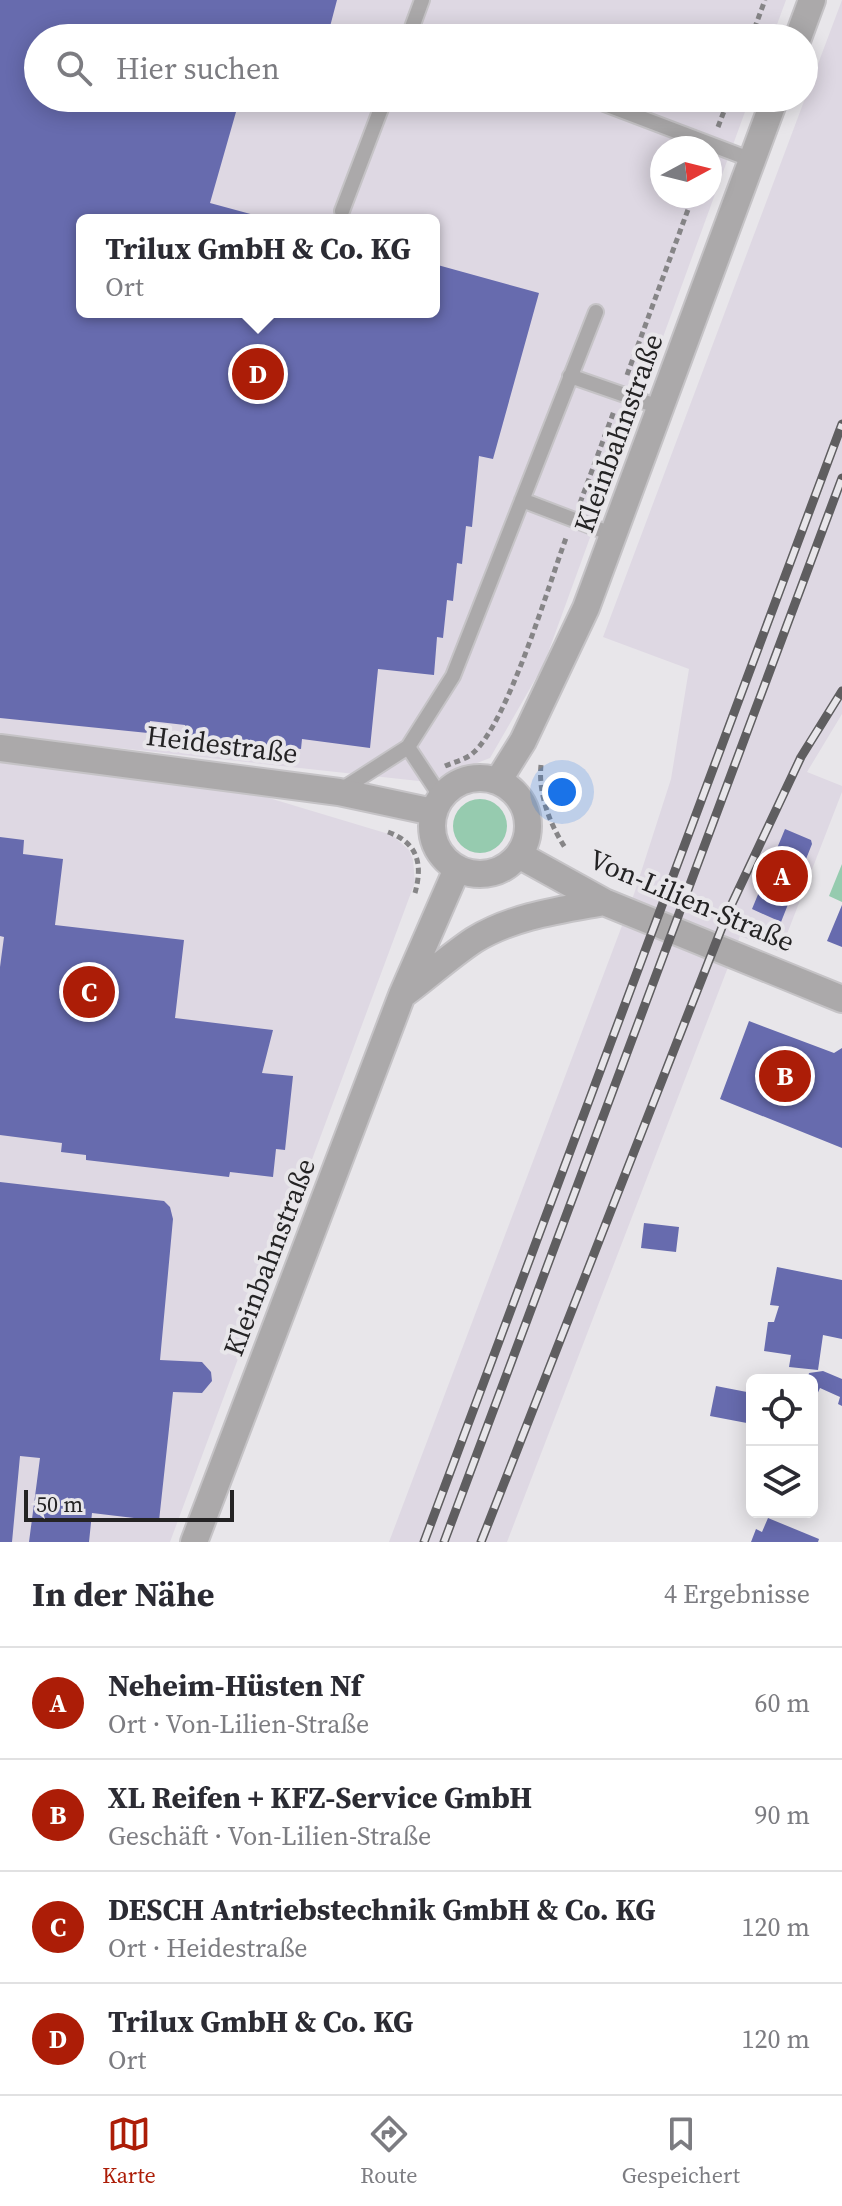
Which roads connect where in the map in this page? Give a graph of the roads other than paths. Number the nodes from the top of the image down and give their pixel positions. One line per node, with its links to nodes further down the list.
1 (422, 0): 3 (lane)
2 (812, 0): 4 (street)
3 (414, 24)
4 (803, 24)
5 (380, 112): 9 (lane)
6 (626, 112): 8 (lane)
7 (770, 112): 8 (street, Kleinbahnstraße)
8 (752, 160): 12 (street, Kleinbahnstraße)
9 (342, 211)
10 (596, 312): 11 (lane)
11 (570, 376): 12 (lane); 13 (lane)
12 (662, 408): 14 (street, Kleinbahnstraße)
13 (522, 500): 14 (lane); 15 (lane)
14 (614, 535): 17 (street, Kleinbahnstraße)
15 (408, 747): 18 (lane); 19 (lane)
16 (0, 748): 18 (street, Heidestraße)
17 (498, 781): 19 (street); 20 (street)
18 (339, 792): 19 (street, Heidestraße)
19 (437, 805): 21 (street)
20 (519, 855): 21 (street); 22 (street, Von-Lilien-Straße)
21 (457, 869): 23 (street, Kleinbahnstraße)
22 (604, 902): 23 (street); 24 (street, Von-Lilien-Straße)
23 (402, 995): 25 (street, Kleinbahnstraße)
24 (842, 999)
25 (194, 1542)

